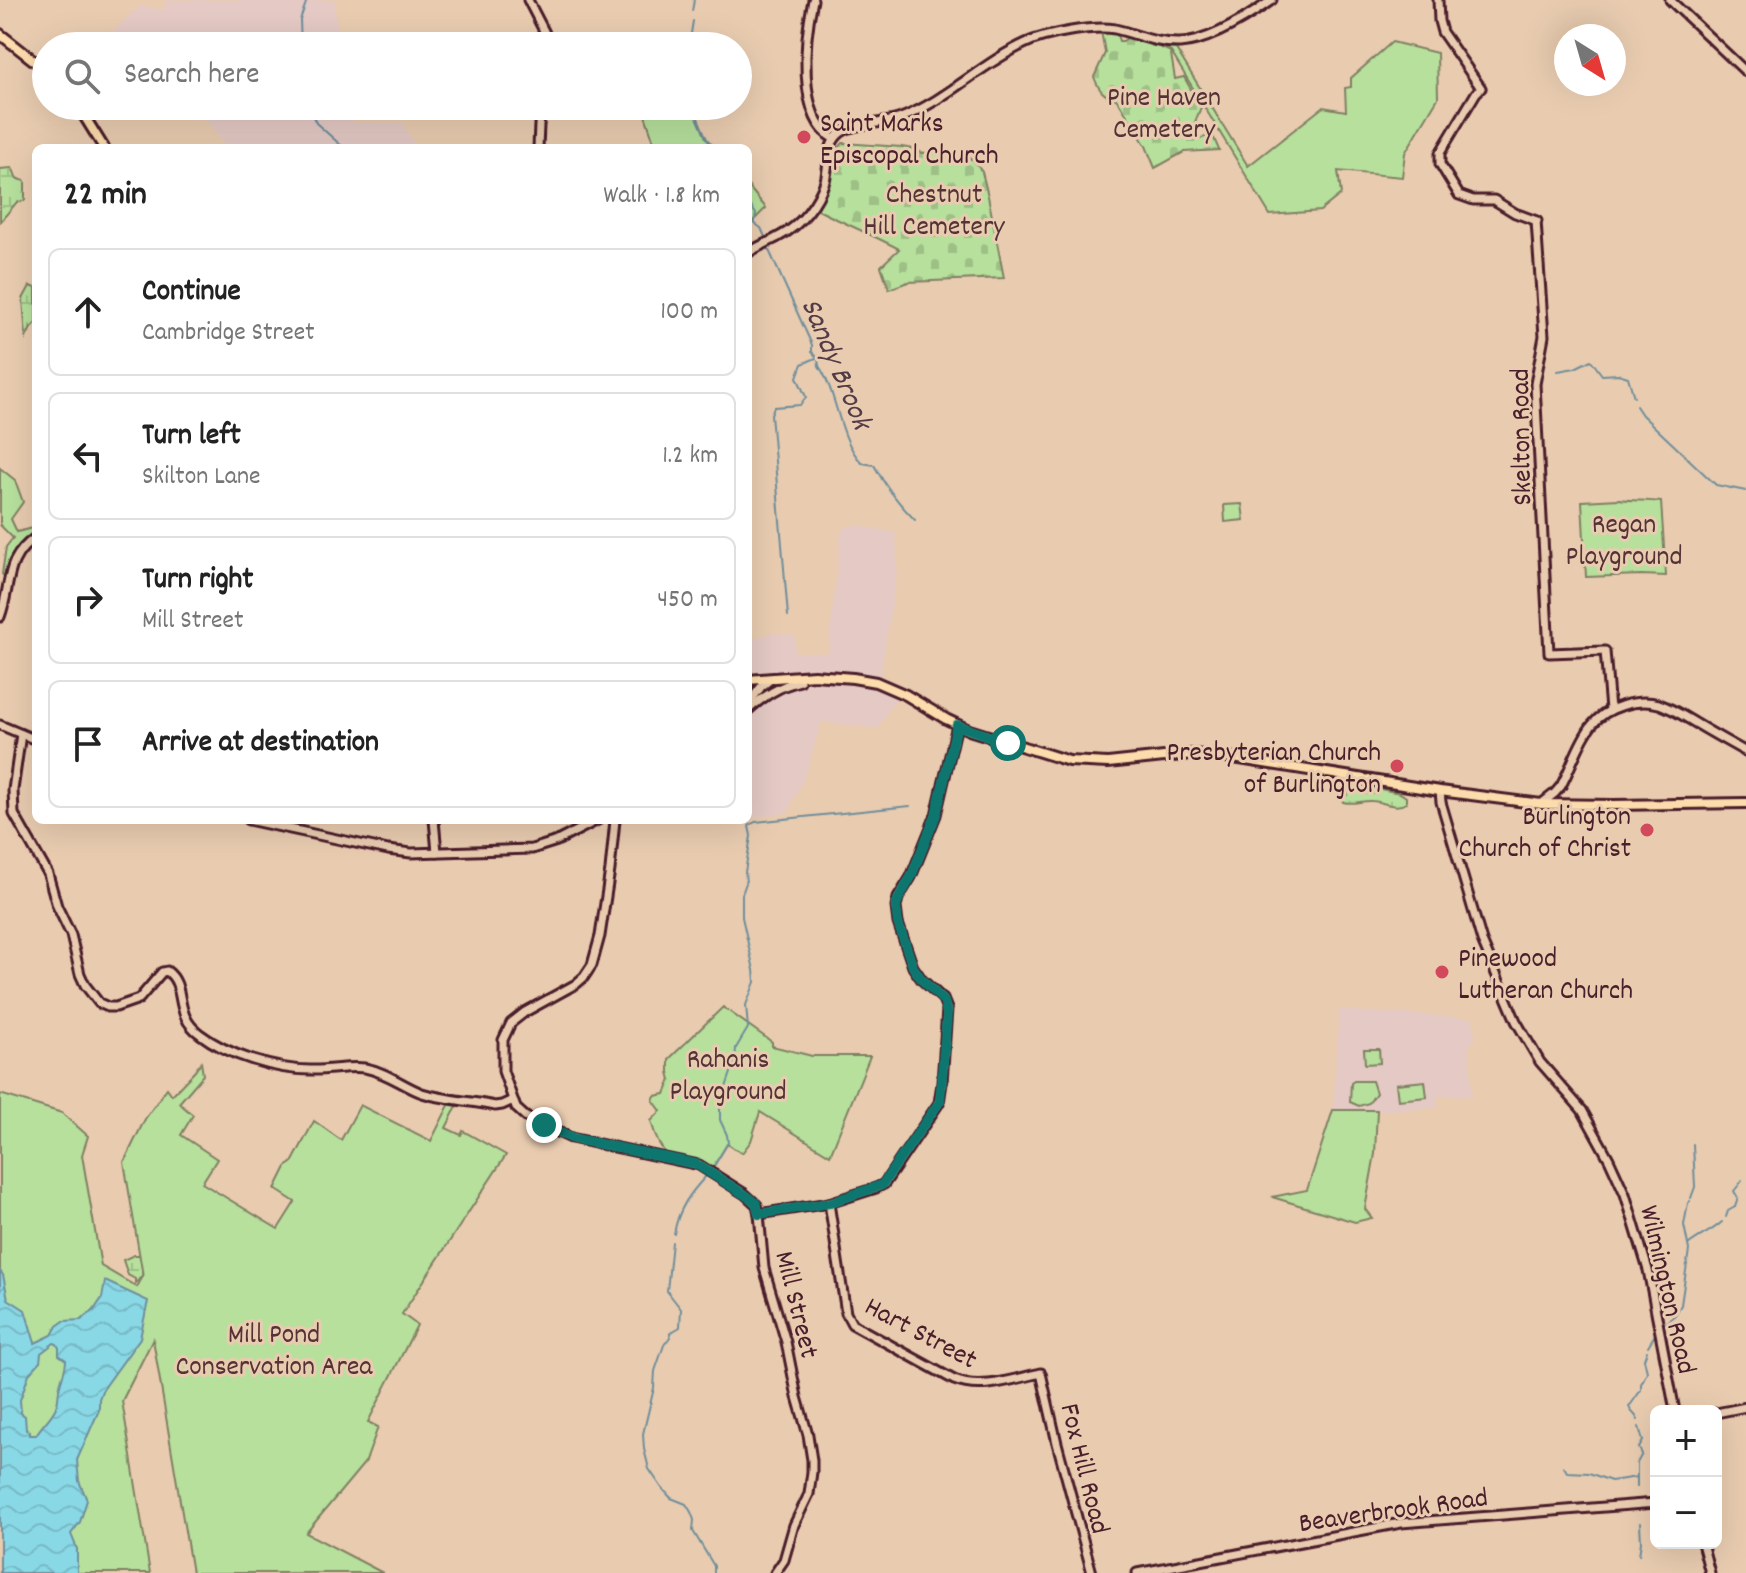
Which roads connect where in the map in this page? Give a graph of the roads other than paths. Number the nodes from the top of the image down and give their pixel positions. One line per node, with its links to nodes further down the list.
1 (528, 0): 6 (street)
2 (813, 0): 12 (street)
3 (1272, 0): 12 (street)
4 (1438, 0): 26 (street, Skelton Road)
5 (1670, 0): 9 (street)
6 (544, 32)
7 (0, 34): 8 (main road)
8 (32, 59)
9 (1746, 72)
10 (87, 120): 13 (main road)
11 (540, 120): 14 (street)
12 (834, 139): 15 (street)
13 (102, 144)
14 (538, 144)
15 (752, 251)
16 (32, 540): 17 (street)
17 (0, 617)
18 (824, 676): 19 (main road); 21 (main road); 28 (main road)
19 (771, 679): 20 (main road); 21 (main road); 23 (street); 24 (street)
20 (752, 680)
21 (800, 681): 23 (street)
22 (752, 683): 24 (street)
23 (766, 695): 25 (street)
24 (753, 696)
25 (752, 707)
26 (1610, 710): 31 (street); 34 (street)
27 (0, 725): 29 (street)
28 (957, 725): 32 (main road); 41 (street)
29 (21, 734): 30 (street); 40 (street)
30 (32, 738)
31 (1746, 752)
32 (1440, 791): 34 (main road); 44 (street, Wilmington Road)
33 (1746, 803): 34 (main road)
34 (1541, 804)
35 (266, 824): 39 (street)
36 (434, 824): 39 (street)
37 (590, 824): 39 (street)
38 (615, 824): 40 (street)
39 (437, 852)
40 (513, 1100): 42 (street)
41 (829, 1203): 42 (street); 43 (street, Hart Street)
42 (759, 1214): 49 (street, Mill Street)
43 (1041, 1373): 50 (street, Fox Hill Road)
44 (1674, 1405)
45 (1746, 1407): 46 (street)
46 (1722, 1412)
47 (1650, 1503): 51 (street, Beaverbrook Road)
48 (1704, 1549): 52 (street)
49 (775, 1573)
50 (1092, 1573)
51 (1137, 1573)
52 (1710, 1573)

